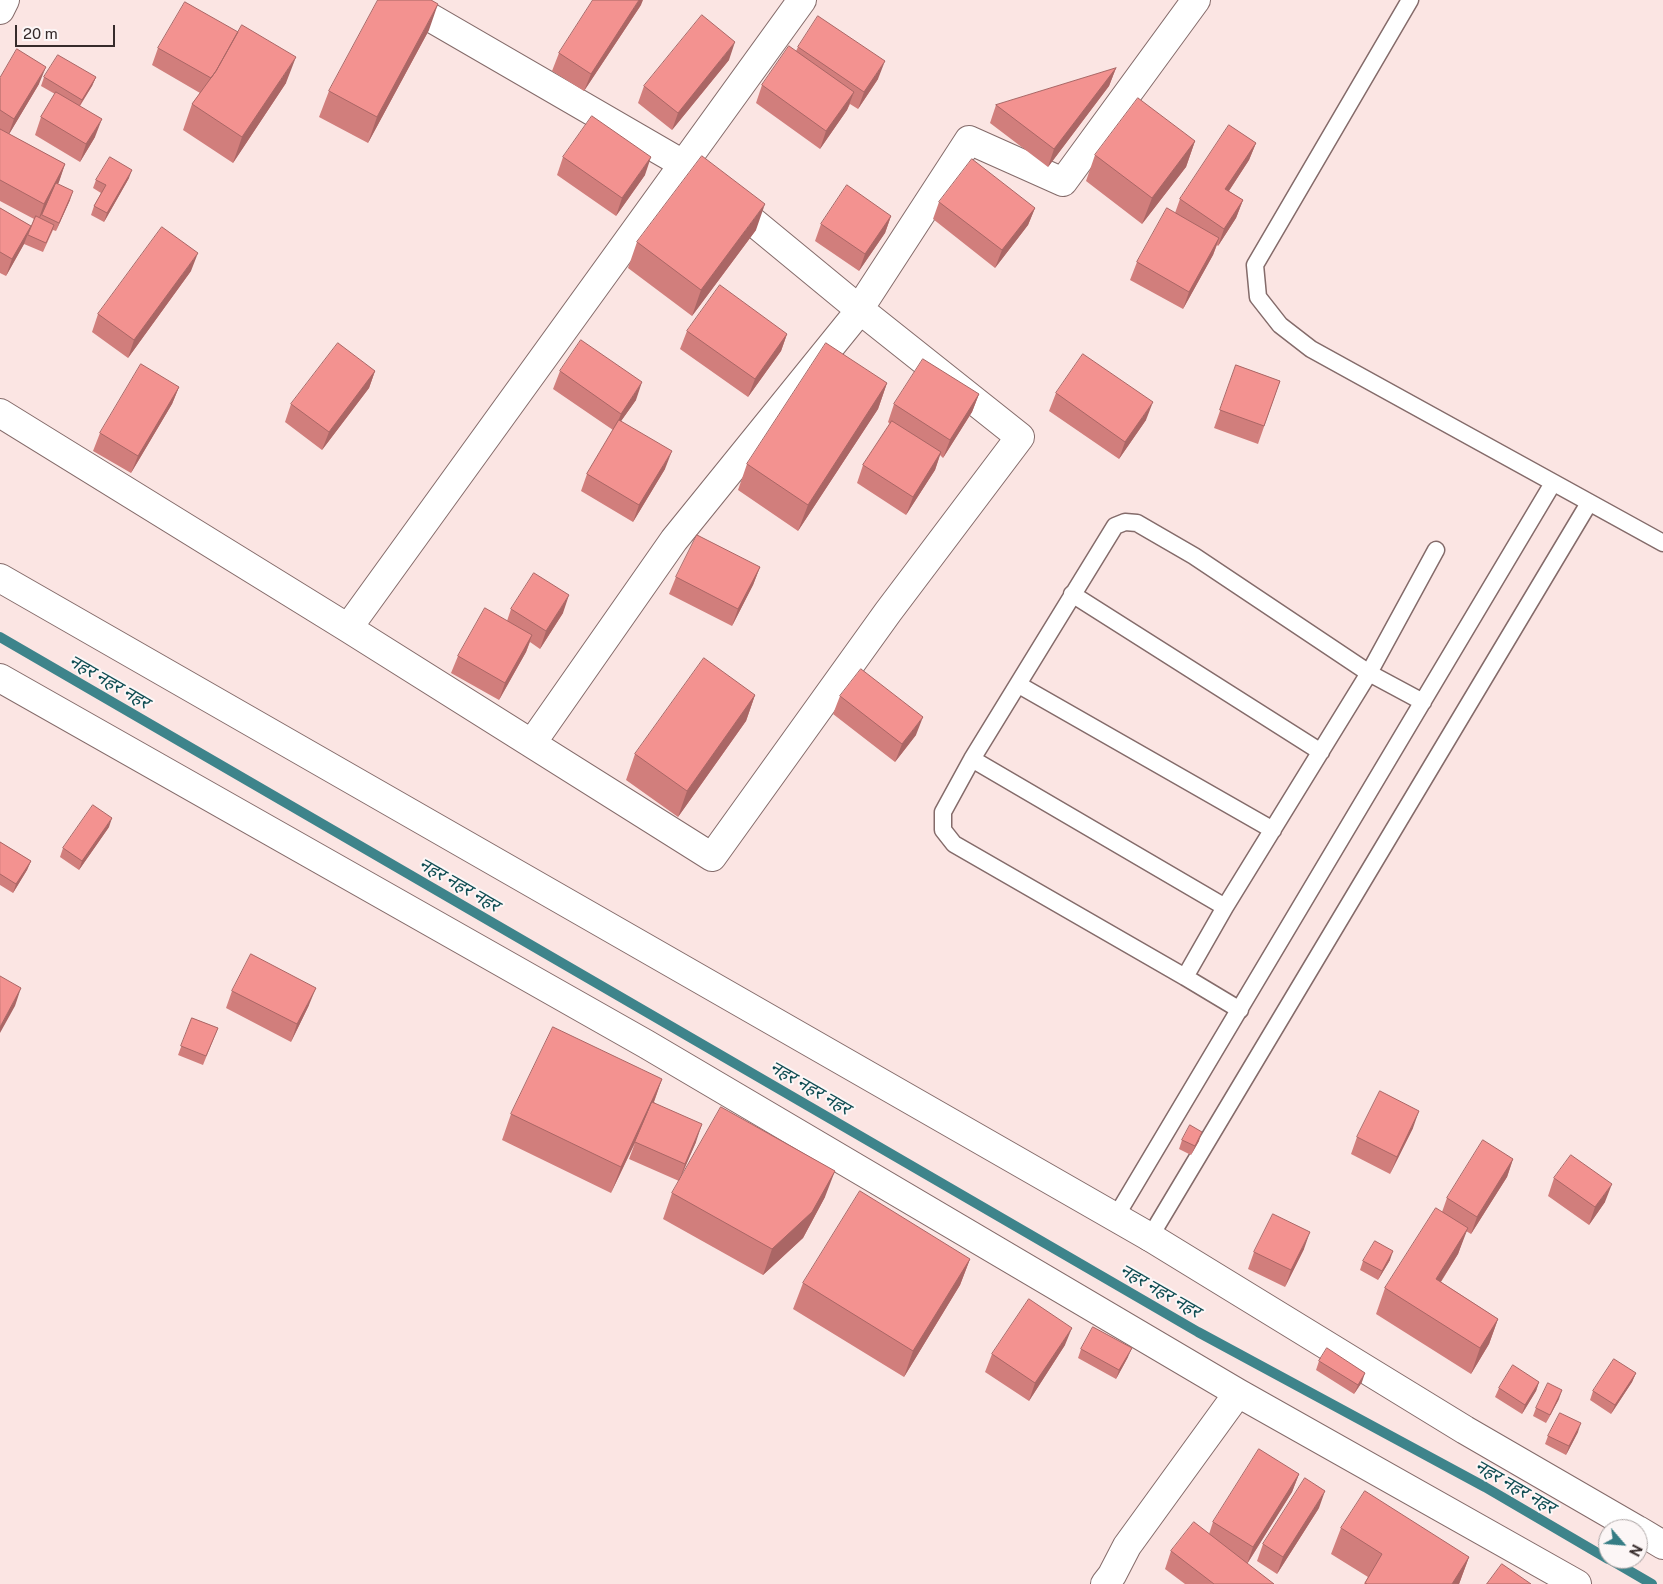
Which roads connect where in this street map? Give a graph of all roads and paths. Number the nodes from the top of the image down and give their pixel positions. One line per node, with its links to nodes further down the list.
1 (5, 0): 6 (street)
2 (400, 0): 7 (street)
3 (802, 0): 7 (street)
4 (1196, 0): 8 (street)
5 (1410, 0): 10 (lane)
6 (0, 10)
7 (683, 164): 8 (street); 16 (street)
8 (859, 309): 21 (street); 21 (street)
9 (0, 414): 16 (street)
10 (1553, 483): 11 (lane); 20 (lane)
11 (1589, 503): 12 (lane); 29 (lane)
12 (1663, 543)
13 (1436, 550): 17 (lane)
14 (0, 578): 28 (street)
15 (1072, 594): 17 (lane); 19 (lane); 22 (lane)
16 (348, 628): 21 (street)
17 (1369, 673): 20 (lane); 22 (lane)
18 (0, 678): 30 (street)
19 (1019, 685): 23 (lane); 24 (lane)
20 (1423, 702): 27 (lane)
21 (532, 744)
22 (1322, 752): 24 (lane)
23 (972, 759): 25 (lane); 26 (lane)
24 (1273, 830): 25 (lane)
25 (1225, 907): 26 (lane)
26 (1185, 977): 27 (lane)
27 (1240, 1010): 28 (lane)
28 (1115, 1218): 29 (street)
29 (1150, 1237): 31 (street)
30 (1238, 1392): 34 (street); 35 (street)
31 (1618, 1519)
32 (1648, 1536): 33 (street)
33 (1663, 1545)
34 (1105, 1584)
35 (1577, 1584)

